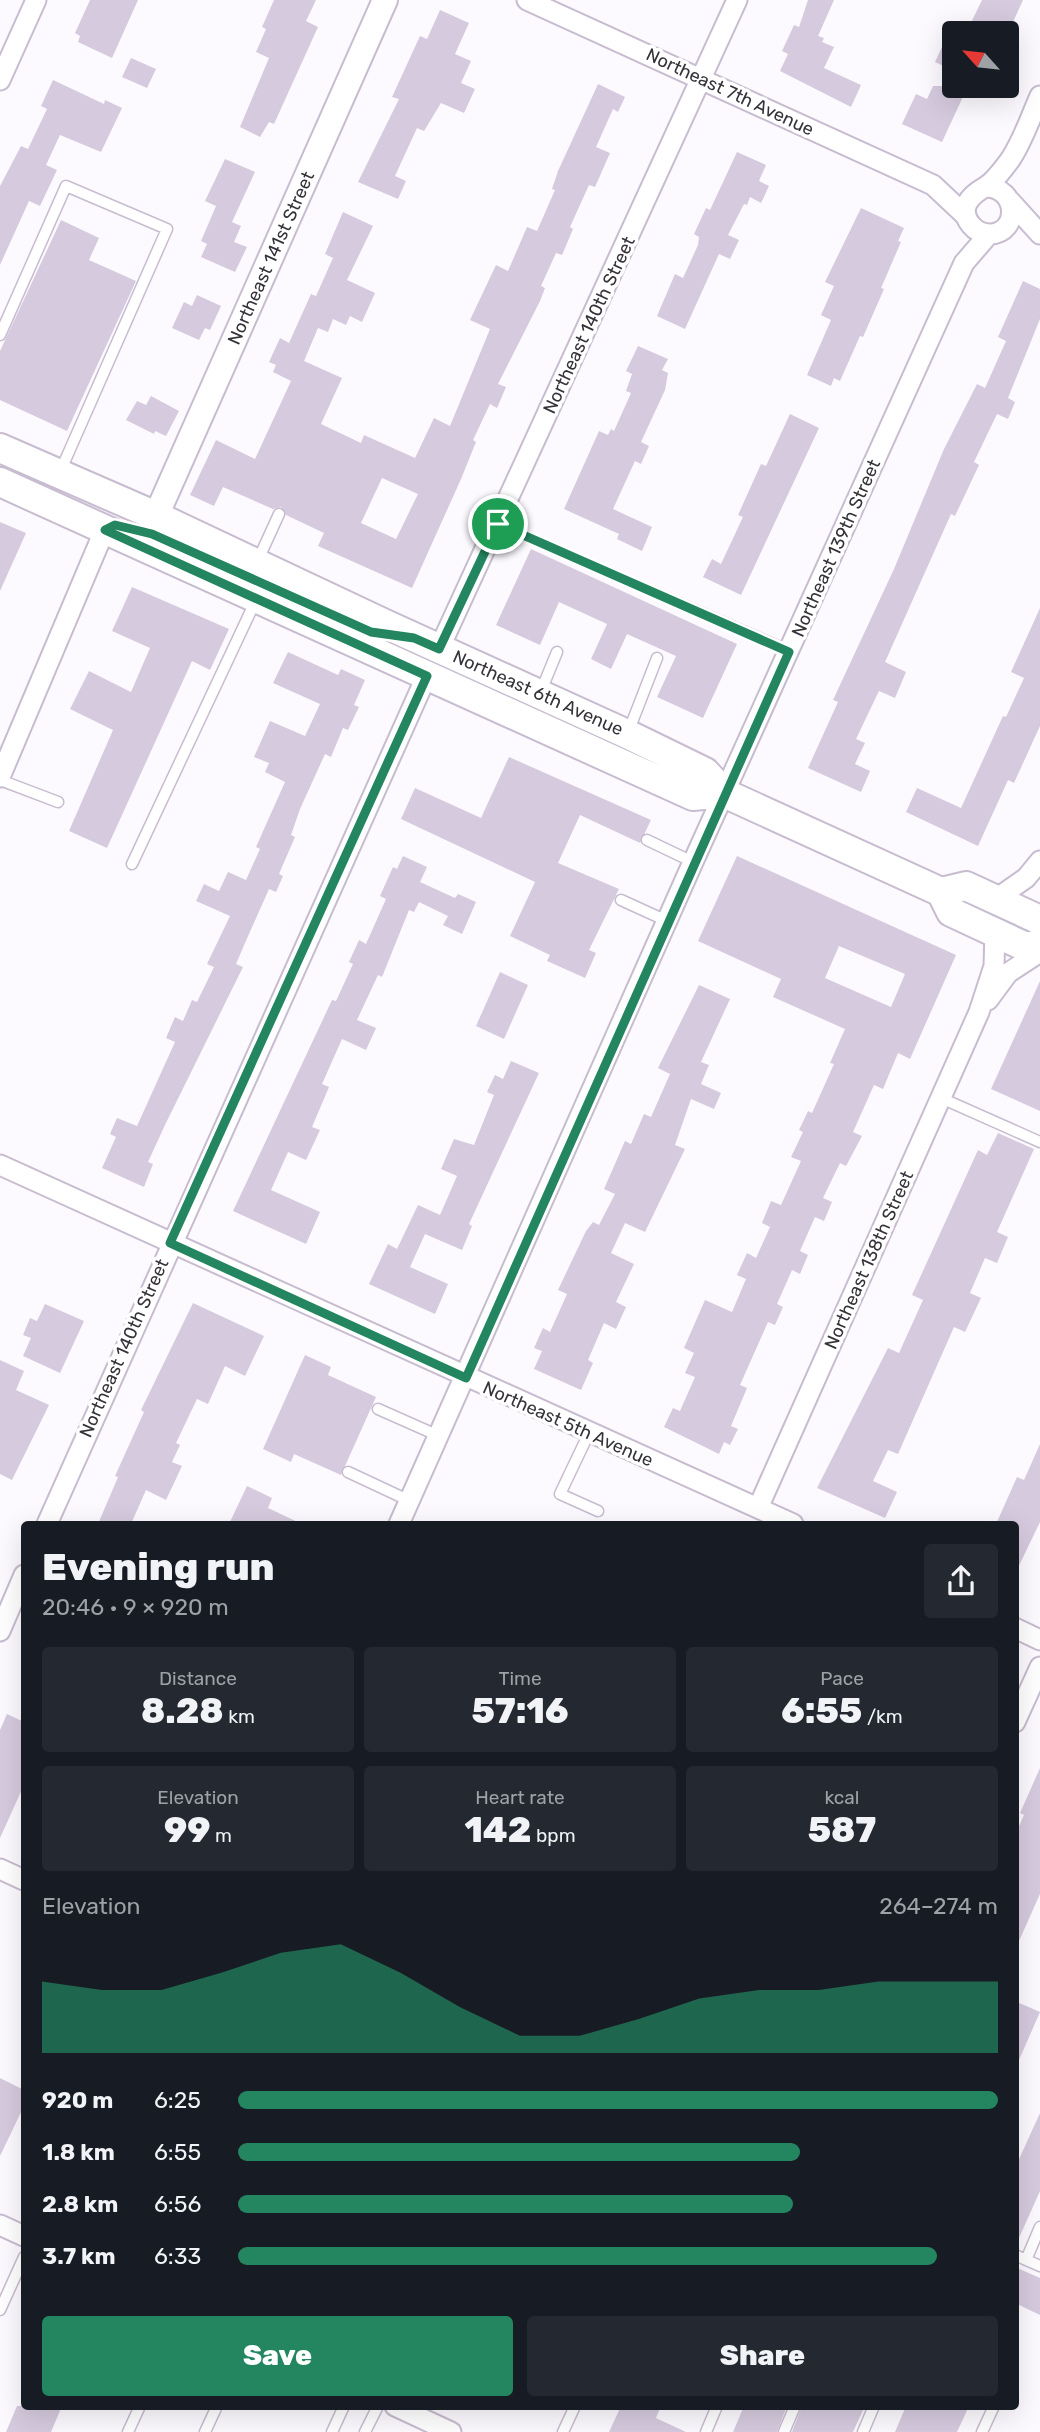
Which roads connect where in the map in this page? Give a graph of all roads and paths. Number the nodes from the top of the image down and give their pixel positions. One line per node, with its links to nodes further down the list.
1 (36, 0): 6 (street)
2 (385, 0): 21 (street, Northeast 141st Street)
3 (527, 0): 5 (street, Northeast 7th Avenue)
4 (737, 0): 5 (street, Northeast 140th Street)
5 (702, 78): 9 (street, Northeast 7th Avenue); 22 (street, Northeast 140th Street)
6 (0, 80)
7 (1040, 96): 8 (street)
8 (1012, 158): 10 (street); 11 (street)
9 (933, 185): 10 (street, Northeast 7th Avenue); 12 (street, Northeast 7th Avenue)
10 (982, 188): 11 (street); 12 (street)
11 (1008, 197): 13 (street); 14 (street)
12 (967, 219): 13 (street); 15 (street, Northeast 139th Street)
13 (993, 233): 14 (street); 15 (street, Northeast 139th Street)
14 (1040, 234)
15 (964, 263): 28 (street, Northeast 139th Street)
16 (0, 335): 18 (lane)
17 (0, 448): 18 (main road, Northeast 6th Avenue)
18 (60, 474): 21 (main road, Northeast 6th Avenue)
19 (0, 482): 23 (main road, Northeast 6th Avenue)
20 (279, 514): 24 (lane)
21 (156, 516): 24 (main road, Northeast 6th Avenue)
22 (498, 524): 26 (street, Northeast 140th Street); 28 (lane)
23 (105, 530): 25 (main road, Northeast 6th Avenue); 26 (main road); 33 (street)
24 (256, 564): 26 (main road, Northeast 6th Avenue)
25 (256, 598): 30 (main road, Northeast 6th Avenue); 39 (lane)
26 (426, 643): 31 (main road, Northeast 6th Avenue)
27 (557, 652): 31 (lane)
28 (789, 652): 34 (street, Northeast 139th Street)
29 (657, 658): 32 (lane)
30 (427, 676): 34 (main road, Northeast 6th Avenue); 52 (street, Northeast 140th Street)
31 (539, 694): 32 (main road, Northeast 6th Avenue)
32 (627, 734): 34 (main road, Northeast 6th Avenue)
33 (0, 778): 35 (lane)
34 (724, 793): 37 (street, Northeast 139th Street); 40 (main road, Northeast 6th Avenue)
35 (58, 802)
36 (647, 840): 37 (lane)
37 (693, 862): 44 (street, Northeast 139th Street)
38 (1040, 862): 42 (street)
39 (132, 864)
40 (941, 892): 42 (main road, Northeast 6th Avenue); 45 (main road, Northeast 6th Avenue)
41 (621, 900): 44 (lane)
42 (996, 900): 43 (main road, Northeast 6th Avenue)
43 (1040, 919)
44 (667, 921): 53 (street, Northeast 139th Street)
45 (995, 932): 46 (main road, Northeast 6th Avenue); 48 (street, Northeast 138th Street)
46 (1040, 944)
47 (1040, 952): 48 (street, Northeast 138th Street)
48 (979, 1012): 49 (street, Northeast 138th Street)
49 (941, 1098): 50 (lane); 59 (street, Northeast 138th Street)
50 (1040, 1142)
51 (0, 1166): 52 (street, Northeast 5th Avenue)
52 (170, 1243): 53 (street, Northeast 5th Avenue); 61 (street, Northeast 140th Street)
53 (466, 1378): 55 (street, Northeast 5th Avenue); 56 (street, Northeast 139th Street)
54 (378, 1409): 56 (lane)
55 (589, 1433): 59 (street, Northeast 5th Avenue); 60 (lane)
56 (439, 1437): 58 (street, Northeast 139th Street)
57 (348, 1472): 58 (lane)
58 (410, 1501): 62 (street, Northeast 139th Street)
59 (758, 1508): 63 (street, Northeast 5th Avenue)
60 (598, 1511)
61 (48, 1521)
62 (400, 1521)
63 (786, 1521)
64 (21, 1582): 66 (street)
65 (1019, 1630): 67 (street)
66 (0, 1631)
67 (1040, 1640)
68 (1040, 1667): 69 (street)
69 (1019, 1713)
70 (0, 1869): 71 (street)
71 (21, 1879)
72 (0, 2225): 74 (street)
73 (1040, 2227): 76 (lane)
74 (21, 2235)
75 (1019, 2257): 76 (lane)
76 (1026, 2260): 78 (lane)
77 (21, 2264): 79 (lane)
78 (1040, 2266)
79 (0, 2310)
80 (138, 2410): 90 (lane)
81 (215, 2410): 91 (lane)
82 (342, 2410): 92 (lane)
83 (375, 2410): 93 (lane)
84 (404, 2410): 94 (street)
85 (573, 2410): 95 (lane)
86 (715, 2410): 96 (lane)
87 (793, 2410): 97 (lane)
88 (872, 2410): 98 (lane)
89 (991, 2410): 99 (lane)
90 (128, 2432)
91 (205, 2432)
92 (332, 2432)
93 (365, 2432)
94 (451, 2432)
95 (563, 2432)
96 (706, 2432)
97 (784, 2432)
98 (863, 2432)
99 (982, 2432)

